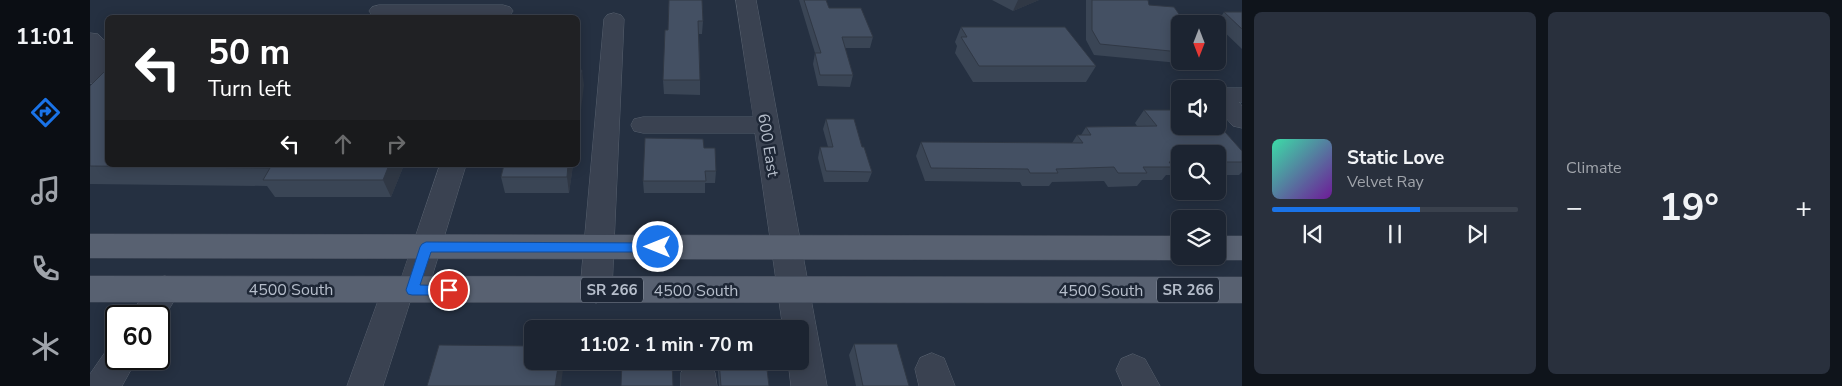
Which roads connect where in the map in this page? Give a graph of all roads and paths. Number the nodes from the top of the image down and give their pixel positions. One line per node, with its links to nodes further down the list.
1 (746, 0): 12 (street, 600 East)
2 (380, 9): 3 (street)
3 (503, 9)
4 (614, 19): 16 (street)
5 (90, 39): 6 (street)
6 (105, 80)
7 (105, 83): 9 (street)
8 (1242, 95): 10 (street)
9 (90, 99)
10 (1242, 120)
11 (643, 125): 12 (street)
12 (766, 125): 17 (street, 600 East)
13 (452, 167): 15 (street)
14 (90, 246): 15 (main road)
15 (426, 247): 16 (main road); 23 (street)
16 (599, 247): 17 (main road); 24 (street)
17 (786, 248): 18 (main road); 25 (street, 600 East)
18 (1171, 248)
19 (1226, 248): 20 (main road)
20 (1242, 248)
21 (90, 289): 22 (main road, 4500 South / SR 266)
22 (165, 289): 23 (main road, 4500 South / SR 266); 27 (street)
23 (405, 290): 24 (main road, 4500 South / SR 266); 30 (street)
24 (596, 290): 25 (main road, 4500 South / SR 266)
25 (793, 290): 26 (main road, 4500 South / SR 266); 31 (street, 600 East)
26 (1242, 290)
27 (154, 305)
28 (113, 370): 29 (street)
29 (102, 386)
30 (365, 386)
31 (810, 386)

